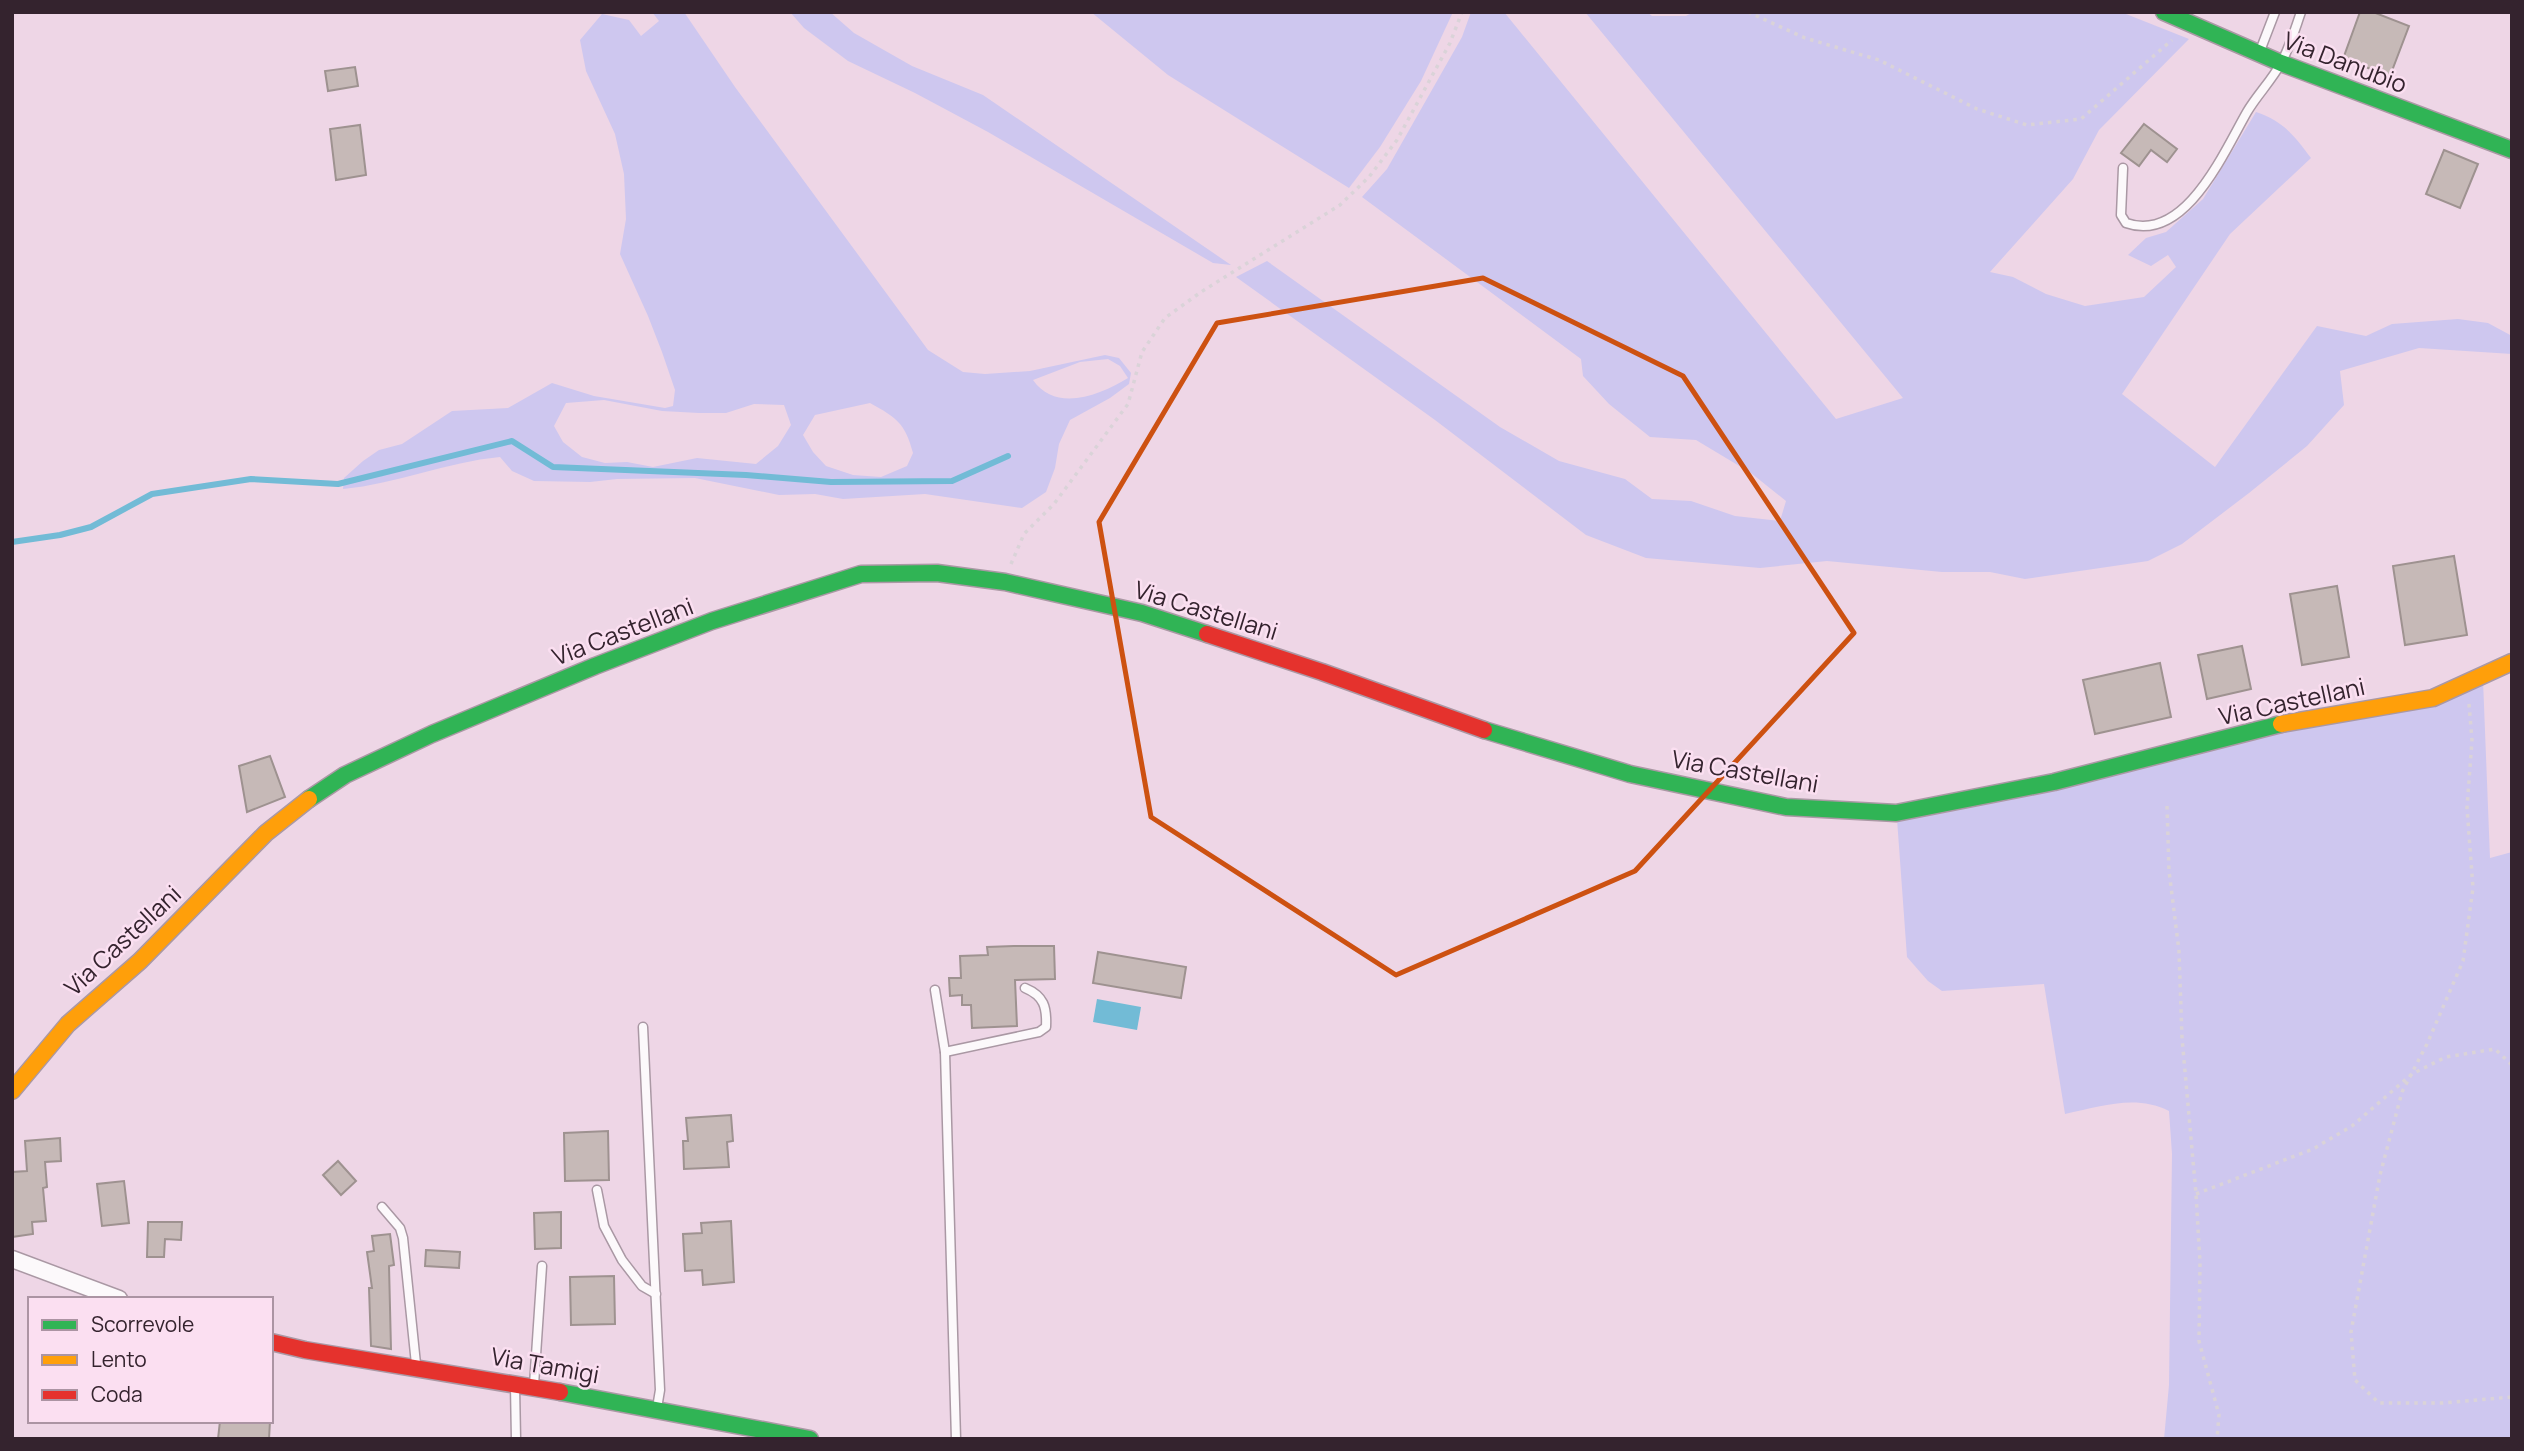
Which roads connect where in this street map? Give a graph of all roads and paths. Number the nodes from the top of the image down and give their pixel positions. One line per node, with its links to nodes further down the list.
1 (1462, 12): 11 (path)
2 (1748, 12): 6 (path)
3 (2164, 12): 6 (street, Via Danubio)
4 (2275, 12): 7 (lane)
5 (2301, 12): 8 (lane)
6 (2189, 24): 7 (street, Via Danubio)
7 (2259, 54): 8 (street, Via Danubio)
8 (2281, 63): 9 (street, Via Danubio); 10 (lane)
9 (2512, 150)
10 (2123, 168)
11 (1005, 582): 13 (street, Via Castellani); 21 (street, Via Castellani)
12 (2512, 662): 13 (street, Via Castellani)
13 (2467, 682): 20 (path)
14 (2166, 806): 23 (path)
15 (1025, 988): 18 (lane)
16 (935, 990): 18 (lane)
17 (643, 1027): 27 (lane)
18 (945, 1052): 37 (lane)
19 (2512, 1065): 20 (path)
20 (2412, 1074): 23 (path); 33 (path)
21 (12, 1091)
22 (597, 1190): 27 (lane)
23 (2196, 1194): 38 (path)
24 (382, 1207): 30 (lane)
25 (12, 1259): 28 (street)
26 (542, 1266): 32 (lane)
27 (656, 1294): 34 (lane)
28 (114, 1297)
29 (273, 1342): 30 (street, Via Tamigi)
30 (416, 1366): 31 (street, Via Tamigi)
31 (515, 1383): 32 (street, Via Tamigi); 35 (lane)
32 (534, 1387): 34 (street, Via Tamigi)
33 (2512, 1397)
34 (657, 1410): 36 (street, Via Tamigi)
35 (516, 1439)
36 (810, 1439)
37 (956, 1439)
38 (2217, 1439)

